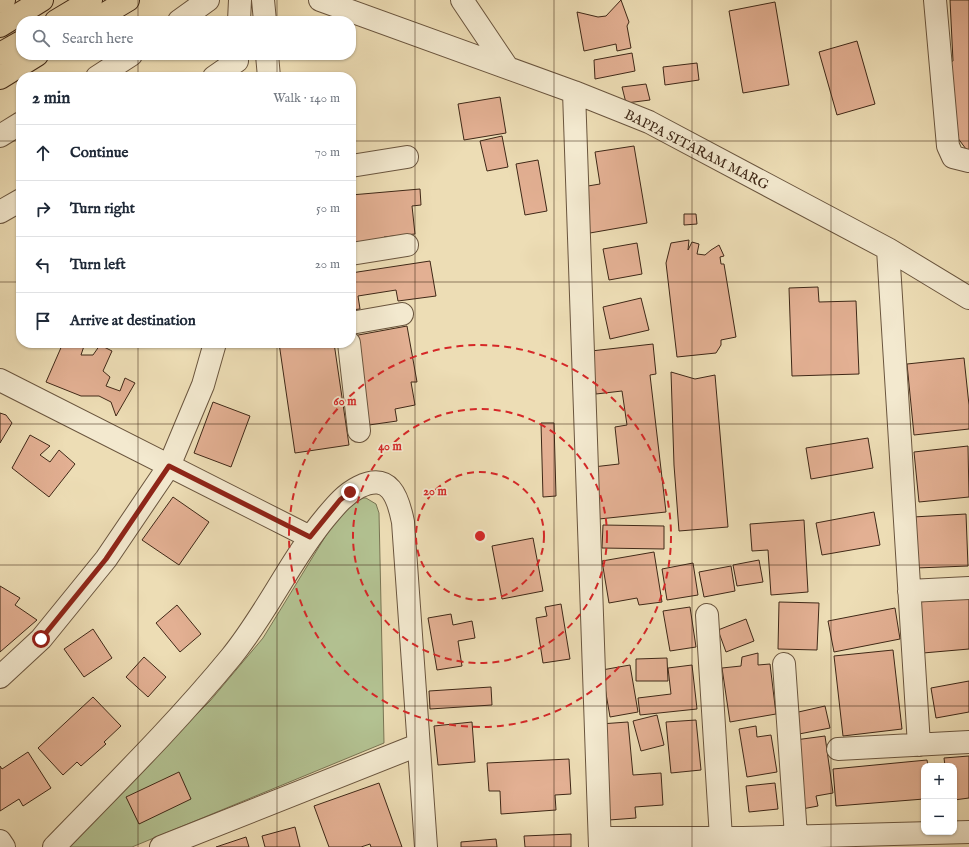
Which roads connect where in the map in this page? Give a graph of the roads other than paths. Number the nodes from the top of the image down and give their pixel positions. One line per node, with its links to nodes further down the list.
1 (4, 0): 11 (main road)
2 (42, 0): 13 (main road)
3 (91, 0): 14 (main road)
4 (128, 0): 15 (main road)
5 (208, 0): 16 (street)
6 (240, 0): 17 (street)
7 (263, 0): 18 (street)
8 (320, 0): 26 (street, BAPPA SITARAM MARG)
9 (462, 0): 26 (street)
10 (935, 0): 35 (street)
11 (0, 2)
12 (16, 16): 19 (main road)
13 (16, 16)
14 (64, 16)
15 (101, 16)
16 (186, 16)
17 (239, 16)
18 (265, 16)
19 (0, 26)
20 (16, 45): 21 (main road)
21 (0, 54)
22 (29, 60): 30 (main road)
23 (123, 60): 27 (street)
24 (267, 60): 29 (street)
25 (238, 64): 28 (street)
26 (507, 68): 31 (street, BAPPA SITARAM MARG)
27 (105, 72)
28 (223, 72)
29 (268, 72)
30 (0, 78)
31 (574, 92): 40 (street, BAPPA SITARAM MARG); 64 (street)
32 (16, 126): 33 (street)
33 (0, 136)
34 (407, 157): 36 (street)
35 (969, 161)
36 (356, 165)
37 (16, 203): 38 (street)
38 (0, 212)
39 (407, 246): 41 (street)
40 (888, 249): 42 (street, BAPPA SITARAM MARG); 52 (street)
41 (356, 253)
42 (969, 298)
43 (402, 314): 44 (street)
44 (356, 322)
45 (214, 348): 49 (street)
46 (350, 348): 48 (street)
47 (0, 380): 49 (street)
48 (359, 432)
49 (169, 466): 50 (street); 55 (street)
50 (310, 537): 57 (street); 66 (street)
51 (969, 588): 52 (street)
52 (909, 592): 58 (street)
53 (707, 615): 61 (street)
54 (784, 664): 62 (street)
55 (0, 677)
56 (969, 742): 58 (street)
57 (418, 745): 67 (street); 68 (street)
58 (919, 745): 59 (street)
59 (838, 749)
60 (969, 832): 62 (street)
61 (721, 838): 62 (street); 64 (street)
62 (785, 840)
63 (0, 841): 65 (street)
64 (600, 843)
65 (4, 847)
66 (54, 847)
67 (161, 847)
68 (426, 847)

